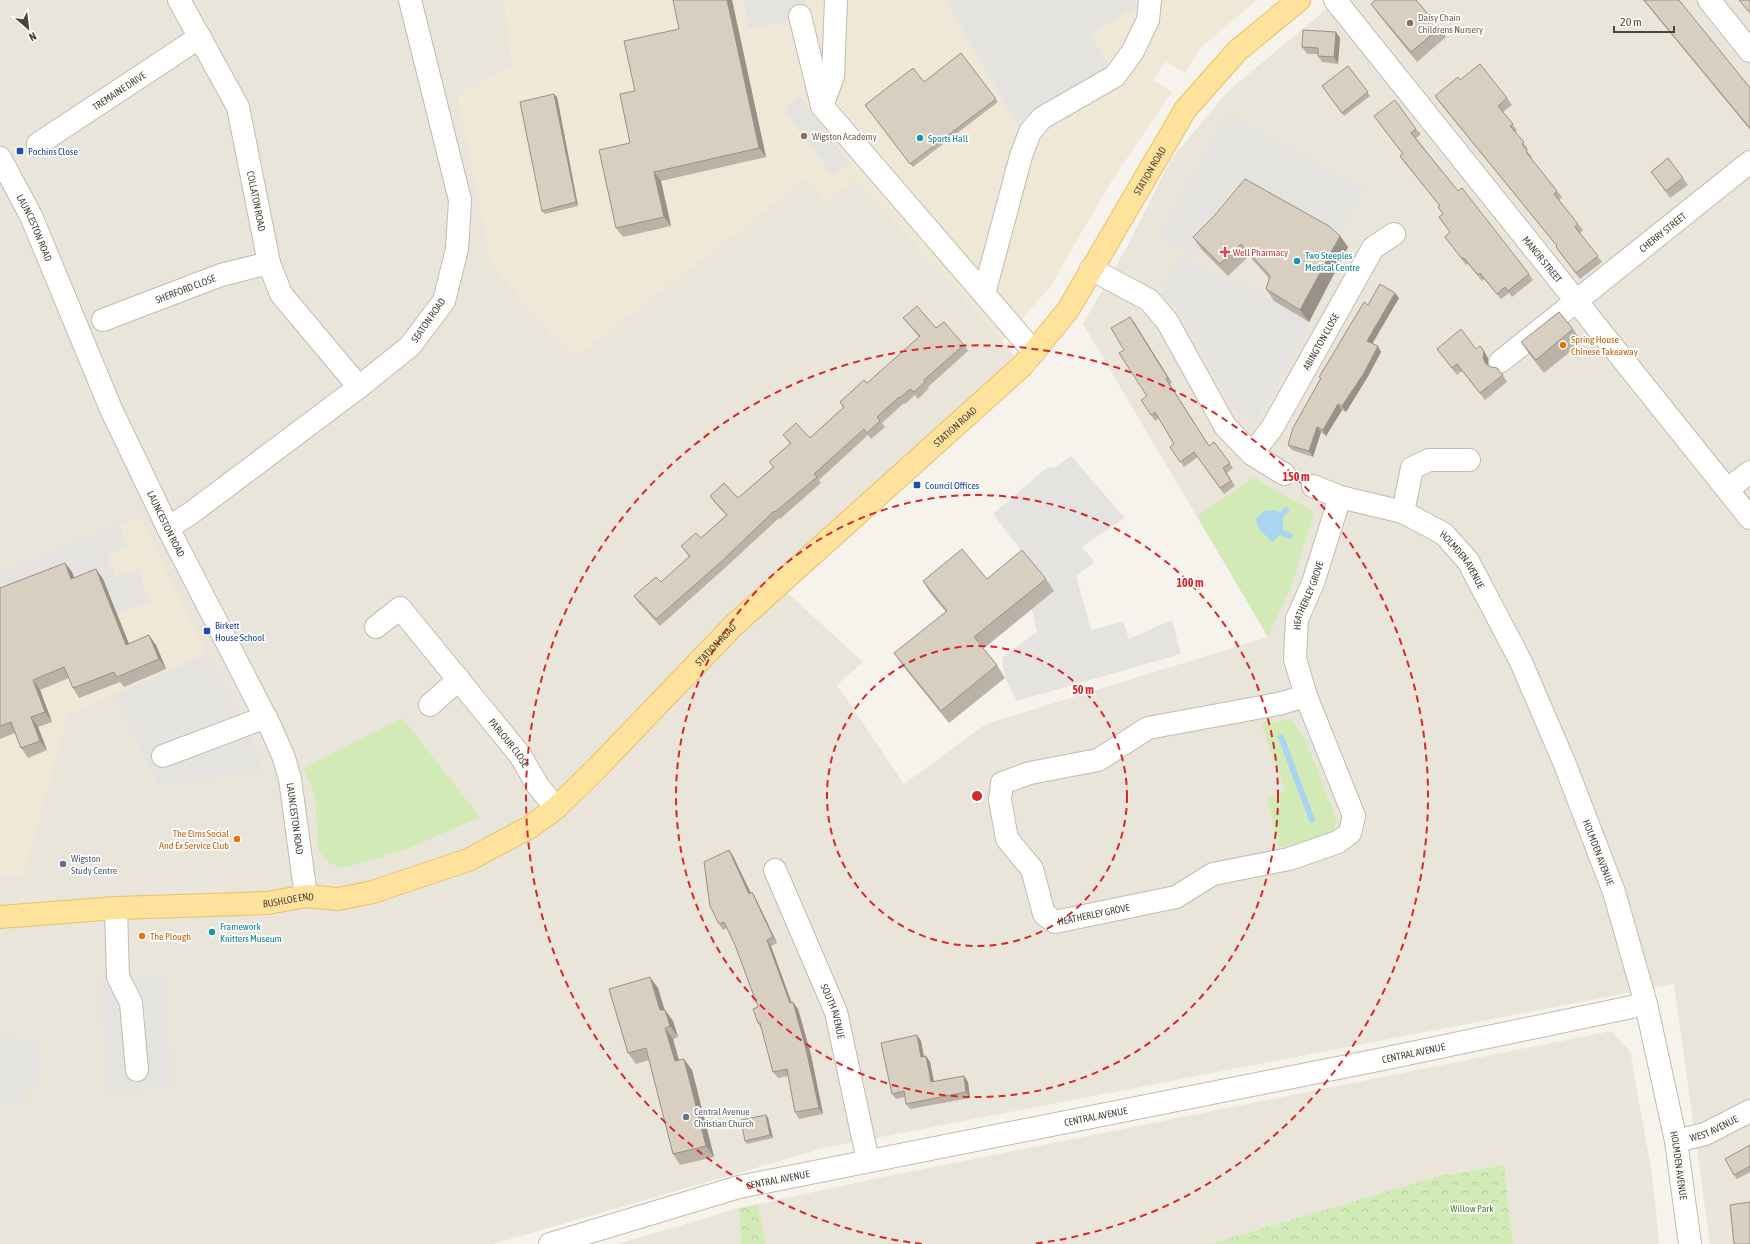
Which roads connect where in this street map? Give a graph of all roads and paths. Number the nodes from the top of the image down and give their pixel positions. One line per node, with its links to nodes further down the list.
1 (179, 0): 9 (street, COLLATON ROAD)
2 (410, 0): 23 (street, SEATON ROAD)
3 (836, 0): 11 (street)
4 (1150, 0): 18 (street)
5 (1299, 0): 17 (main road, STATION ROAD)
6 (1335, 0): 19 (street, MANOR STREET)
7 (1709, 0): 10 (street)
8 (800, 16): 11 (street)
9 (200, 37): 12 (street, TREMAINE DRIVE); 16 (street, COLLATON ROAD)
10 (1750, 51)
11 (822, 106): 18 (street)
12 (38, 144)
13 (1, 160): 33 (street, LAUNCESTON ROAD)
14 (1750, 162): 19 (street, CHERRY STREET)
15 (1394, 234): 24 (street, ABINGTON CLOSE)
16 (269, 263): 20 (street, SHERFORD CLOSE); 23 (street, COLLATON ROAD)
17 (1091, 270): 21 (main road, STATION ROAD); 24 (street)
18 (984, 294): 21 (street)
19 (1576, 302): 22 (street, CHERRY STREET); 29 (street, MANOR STREET)
20 (103, 320)
21 (1034, 352): 40 (main road, STATION ROAD)
22 (1500, 362)
23 (359, 387): 33 (street, SEATON ROAD)
24 (1252, 454): 27 (street)
25 (1469, 460): 31 (street)
26 (1750, 472): 29 (street)
27 (1284, 474)
28 (1312, 486): 30 (street, HOLMDEN AVENUE)
29 (1728, 489): 32 (street, MANOR STREET)
30 (1340, 497): 31 (street, HOLMDEN AVENUE); 36 (street, HEATHERLEY GROVE)
31 (1403, 512): 45 (street, HOLMDEN AVENUE)
32 (1750, 518)
33 (168, 528): 38 (street, LAUNCESTON ROAD)
34 (376, 627): 35 (street, PARLOUR CLOSE)
35 (460, 679): 37 (street); 40 (street, PARLOUR CLOSE)
36 (1306, 696): 36 (street, HEATHERLEY GROVE)
37 (430, 706)
38 (266, 717): 39 (street); 42 (street, LAUNCESTON ROAD)
39 (163, 756)
40 (556, 808): 42 (main road, BUSHLOE END)
41 (775, 870): 49 (street, SOUTH AVENUE)
42 (306, 896): 43 (main road, BUSHLOE END)
43 (116, 908): 44 (main road, BUSHLOE END); 46 (street)
44 (0, 918)
45 (1646, 1004): 48 (street, HOLMDEN AVENUE); 49 (street, CENTRAL AVENUE)
46 (137, 1070)
47 (1750, 1110): 48 (street, WEST AVENUE)
48 (1676, 1141): 51 (street, HOLMDEN AVENUE)
49 (868, 1161): 50 (street, CENTRAL AVENUE)
50 (550, 1244)
51 (1690, 1244)

